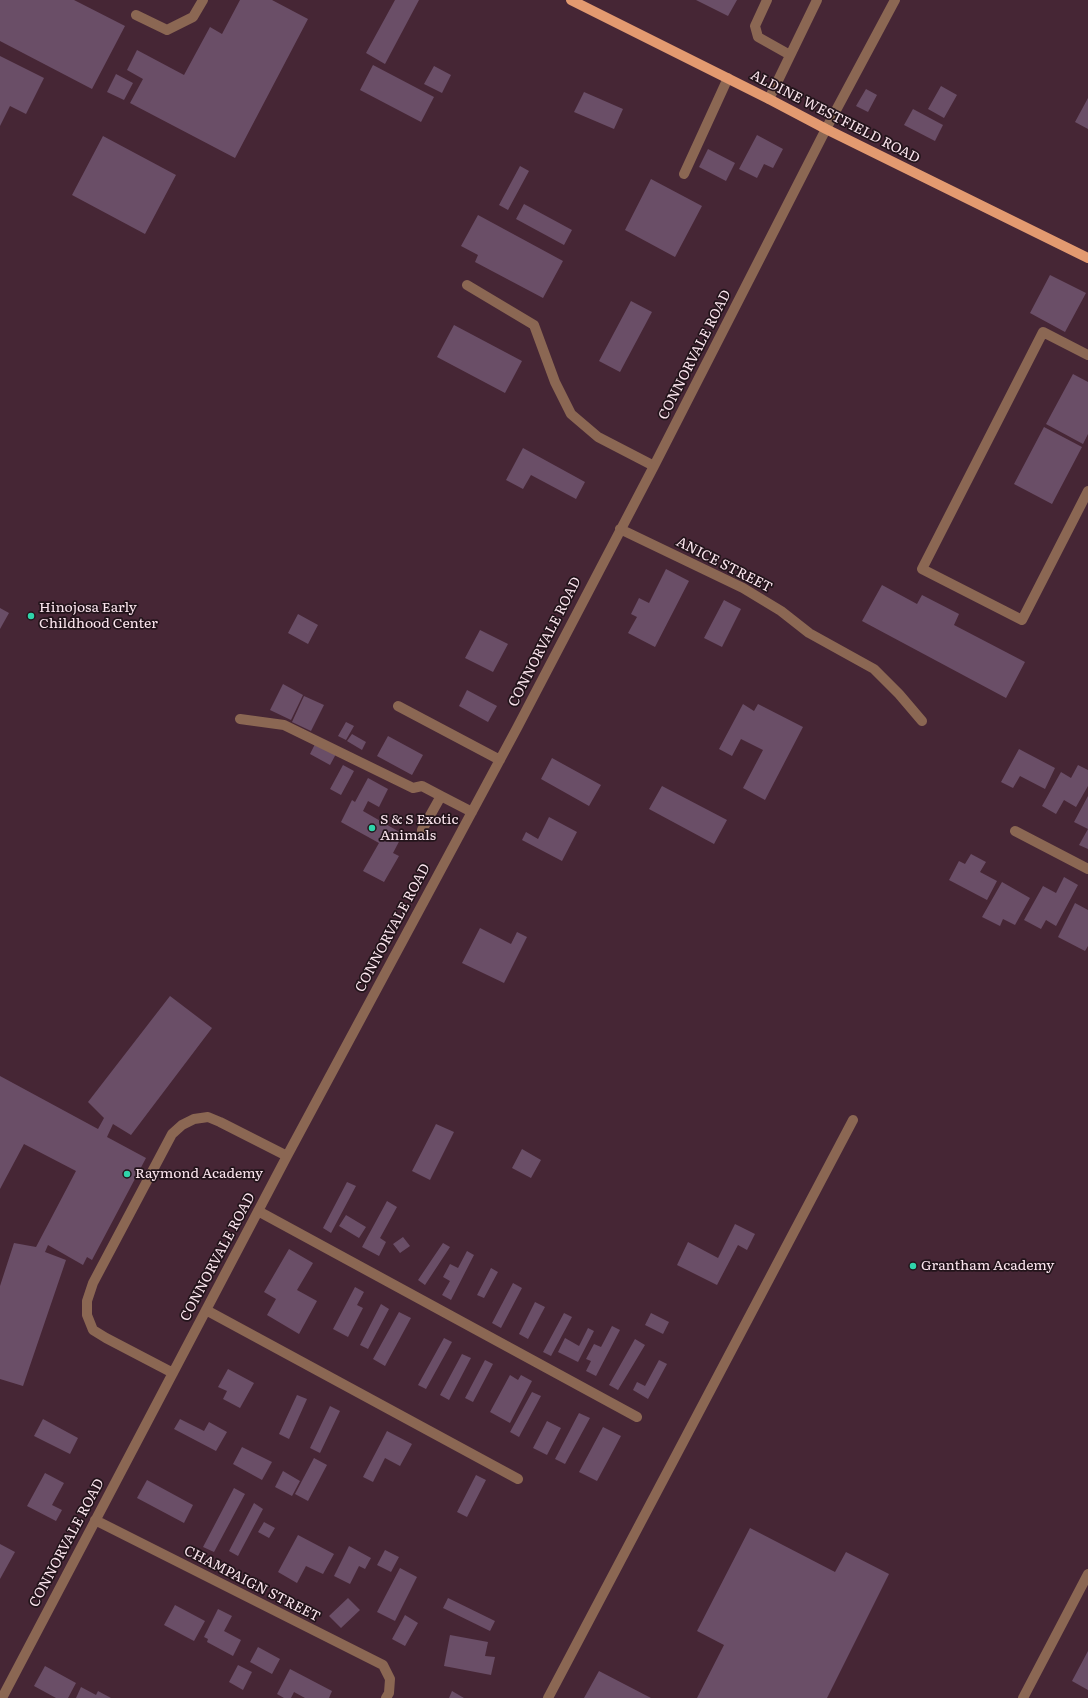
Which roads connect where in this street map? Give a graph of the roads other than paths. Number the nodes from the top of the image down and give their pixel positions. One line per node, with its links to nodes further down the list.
1 (203, 0): 6 (street)
2 (571, 0): 8 (main road, ALDINE WESTFIELD ROAD)
3 (767, 0): 7 (street)
4 (817, 0): 7 (street)
5 (895, 0): 10 (street, CONNORVALE ROAD)
6 (136, 15)
7 (790, 55): 9 (street)
8 (728, 78): 9 (main road, ALDINE WESTFIELD ROAD); 11 (street)
9 (769, 98): 10 (main road, ALDINE WESTFIELD ROAD)
10 (826, 129): 12 (main road, ALDINE WESTFIELD ROAD); 15 (street, CONNORVALE ROAD)
11 (684, 174)
12 (1088, 258)
13 (467, 285): 15 (street)
14 (1088, 355): 16 (street)
15 (654, 466): 17 (street, CONNORVALE ROAD)
16 (1088, 491)
17 (620, 529): 20 (street, ANICE STREET); 21 (street, CONNORVALE ROAD)
18 (398, 706): 21 (street)
19 (240, 720): 22 (street)
20 (922, 721)
21 (500, 760): 23 (street, CONNORVALE ROAD)
22 (440, 796): 23 (street); 24 (street)
23 (472, 812): 28 (street, CONNORVALE ROAD)
24 (422, 830)
25 (1015, 831): 26 (street)
26 (1088, 869)
27 (853, 1120): 38 (street)
28 (287, 1156): 29 (street, CONNORVALE ROAD); 31 (street)
29 (258, 1211): 30 (street, CONNORVALE ROAD); 32 (street)
30 (206, 1310): 31 (street, CONNORVALE ROAD); 33 (street)
31 (173, 1373): 34 (street, CONNORVALE ROAD)
32 (637, 1418)
33 (518, 1479)
34 (95, 1520): 36 (street, CONNORVALE ROAD); 37 (street, CHAMPAIGN STREET)
35 (1088, 1574): 39 (street)
36 (2, 1698)
37 (386, 1698)
38 (548, 1698)
39 (1023, 1698)

